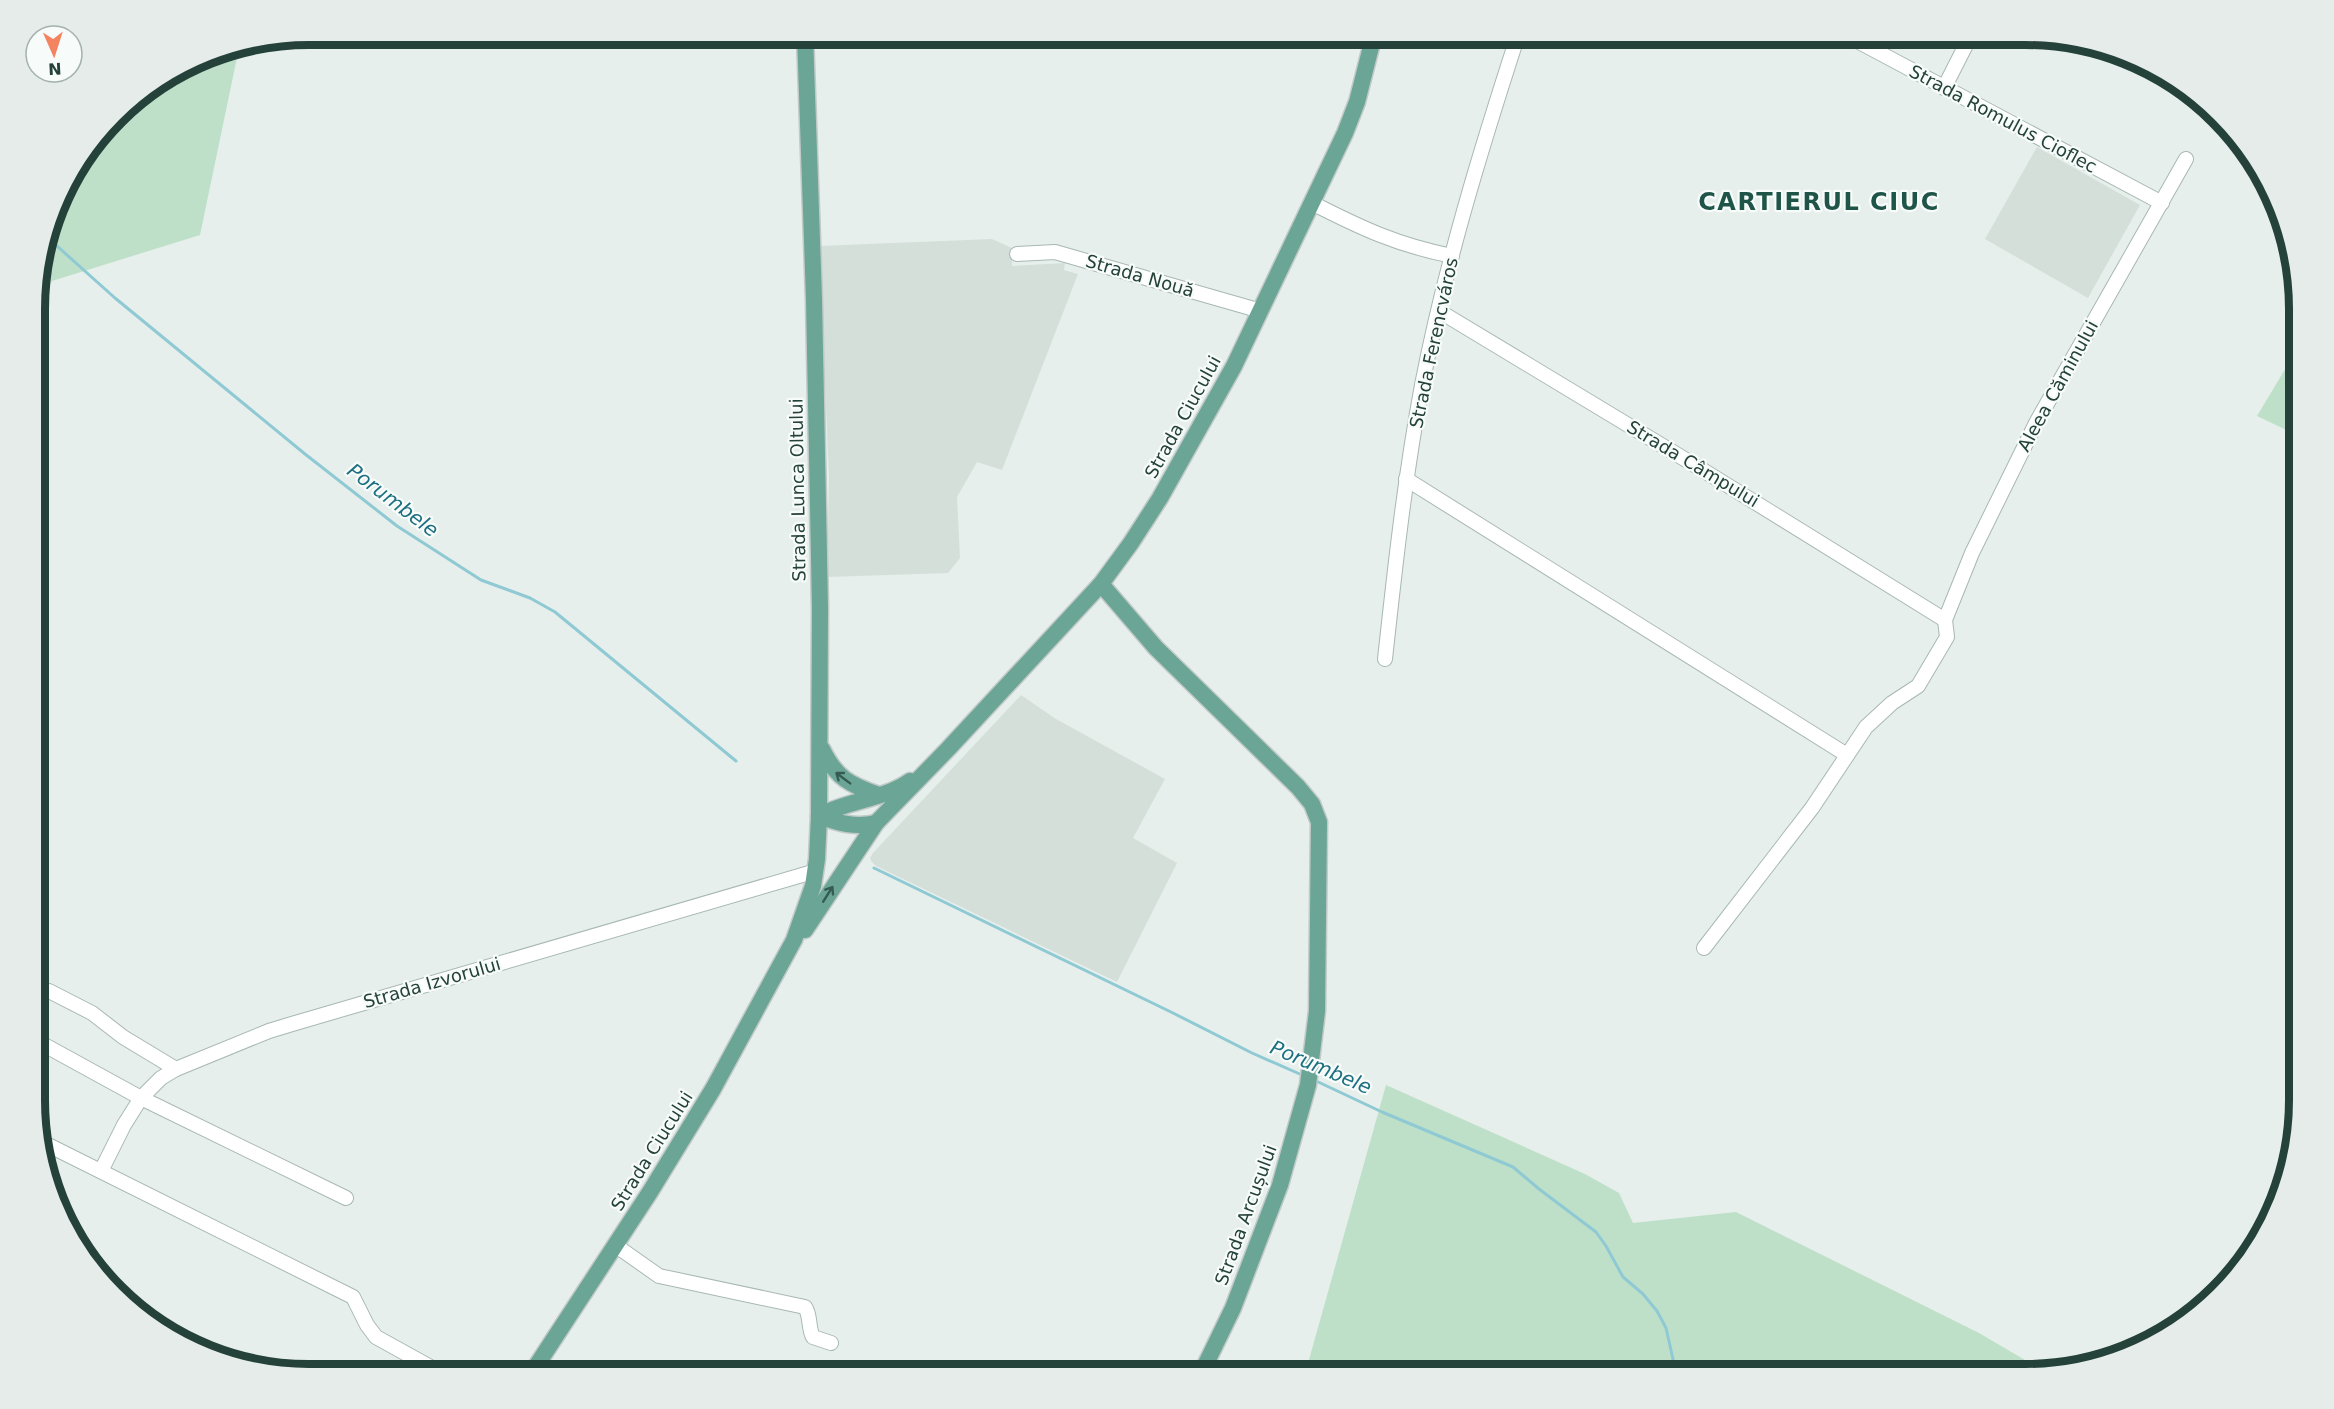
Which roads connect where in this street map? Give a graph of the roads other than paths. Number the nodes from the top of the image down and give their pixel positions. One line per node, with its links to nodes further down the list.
1 (805, 45): 18 (main road, Strada Lunca Oltului)
2 (1371, 45): 8 (main road, Strada Ciucului)
3 (1514, 45): 11 (street, Strada Ferencváros)
4 (1866, 45): 6 (street, Strada Romulus Cioflec)
5 (1966, 45): 6 (street)
6 (1944, 88): 9 (street, Strada Romulus Cioflec)
7 (2186, 159): 9 (street, Aleea Căminului)
8 (1312, 203): 11 (street); 12 (main road, Strada Ciucului)
9 (2162, 203): 16 (street, Aleea Căminului)
10 (1017, 254): 12 (street, Strada Nouă)
11 (1452, 256): 13 (street, Strada Ferencváros)
12 (1261, 311): 15 (main road, Strada Ciucului)
13 (1439, 311): 14 (street, Strada Ferencváros); 16 (street, Strada Câmpului)
14 (1406, 479): 17 (street, Strada Ferencváros); 19 (street)
15 (1101, 584): 20 (main road, Strada Ciucului); 38 (main road, Strada Arcușului)
16 (1945, 620): 19 (street, Aleea Căminului)
17 (1385, 659)
18 (820, 746): 21 (main road, one-way to 18); 22 (main road, Strada Lunca Oltului)
19 (1847, 755): 26 (street, Aleea Căminului)
20 (935, 763): 21 (main road); 23 (main road)
21 (879, 795): 22 (main road)
22 (819, 816): 23 (main road); 24 (main road, Strada Lunca Oltului)
23 (876, 823): 25 (main road, one-way to 23)
24 (816, 872): 25 (main road, Strada Lunca Oltului); 29 (street, Strada Izvorului)
25 (794, 940): 34 (main road, Strada Ciucului)
26 (1704, 948)
27 (49, 991): 29 (street)
28 (45, 1045): 30 (street)
29 (176, 1069): 30 (street, Strada Izvorului)
30 (141, 1098): 32 (street, Strada Izvorului); 33 (street)
31 (49, 1145): 32 (street)
32 (101, 1171): 36 (street)
33 (346, 1198)
34 (615, 1245): 35 (street); 37 (main road, Strada Ciucului)
35 (831, 1343)
36 (425, 1364)
37 (538, 1364)
38 (1206, 1364)

